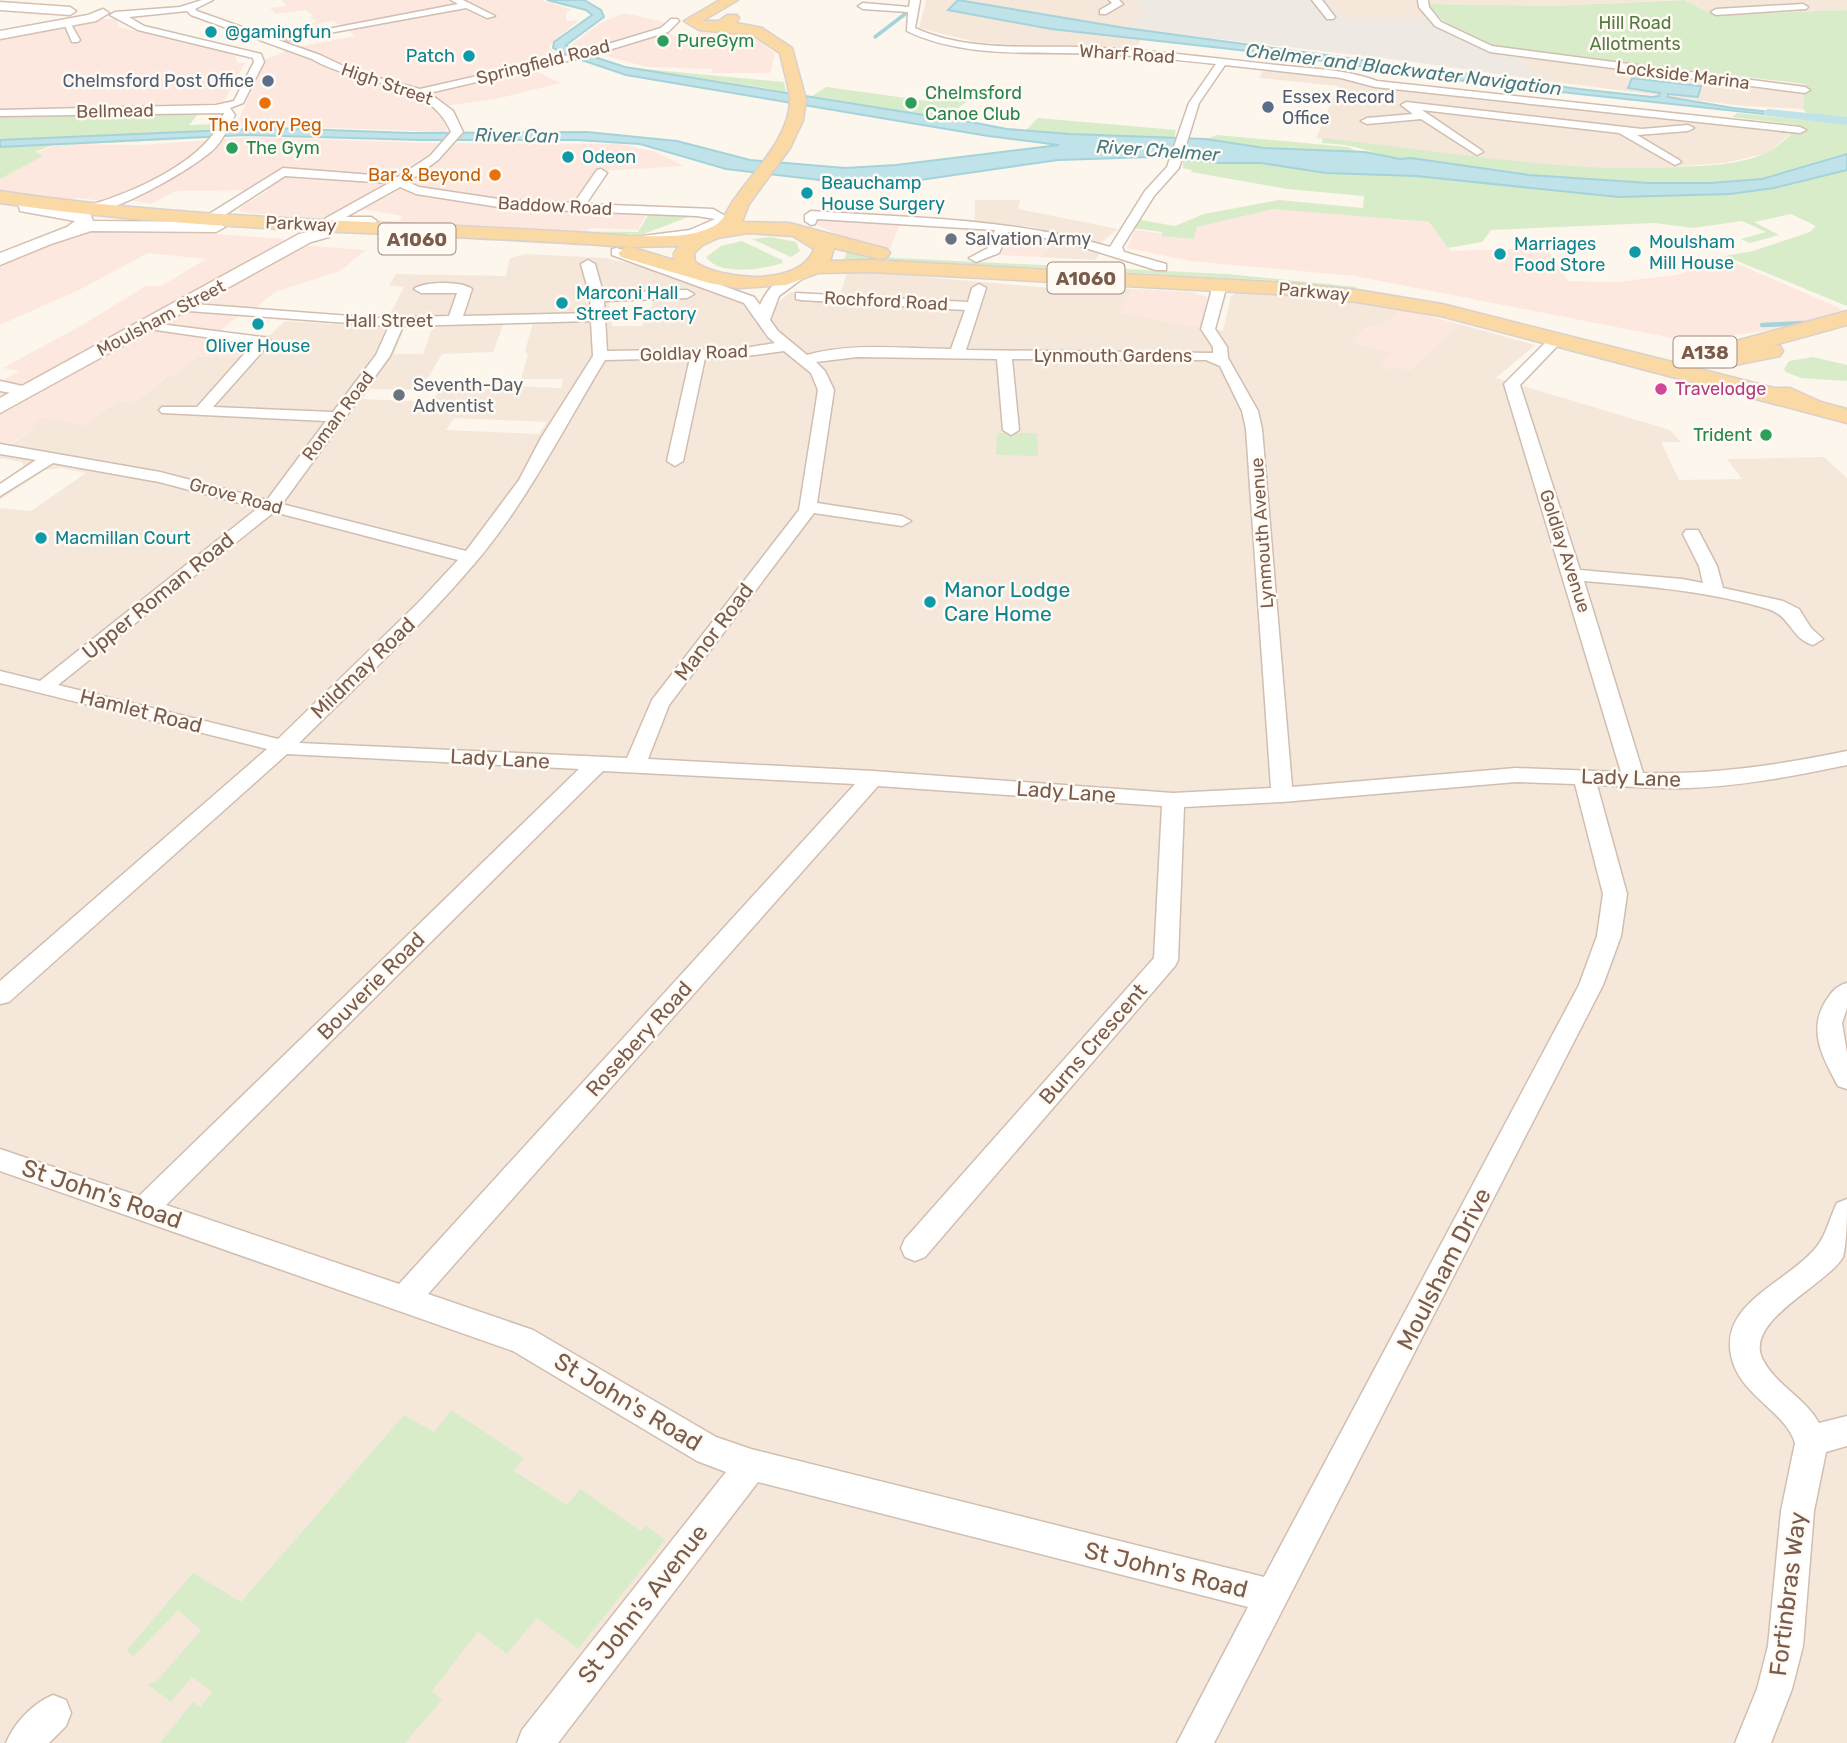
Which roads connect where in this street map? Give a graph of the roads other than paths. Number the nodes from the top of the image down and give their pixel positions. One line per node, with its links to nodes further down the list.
1 (208, 0): 16 (street)
2 (732, 0): 21 (main road)
3 (742, 0): 21 (main road)
4 (1114, 0): 14 (street)
5 (1317, 0): 20 (street)
6 (1423, 0): 35 (street, Lockside Marina)
7 (1735, 0): 13 (street)
8 (460, 3): 19 (street); 28 (street)
9 (914, 5): 11 (street); 33 (street, Wharf Road)
10 (0, 6): 18 (street)
11 (863, 6)
12 (1802, 7): 13 (street)
13 (1764, 9): 15 (street)
14 (1103, 12)
15 (1716, 12)
16 (191, 14): 17 (street); 28 (street, High Street)
17 (118, 15): 18 (street); 29 (street)
18 (97, 16): 23 (street)
19 (490, 16)
20 (1330, 17)
21 (726, 20): 53 (main road)
22 (674, 22): 24 (street, Springfield Road)
23 (66, 23): 26 (street); 27 (street)
24 (666, 30): 25 (street, Springfield Road); 36 (street, Springfield Road)
25 (682, 32)
26 (0, 36)
27 (75, 40)
28 (290, 43): 29 (street); 32 (street, High Street)
29 (264, 55): 30 (street); 38 (street)
30 (236, 58)
31 (286, 60): 32 (street, High Street)
32 (322, 62): 36 (street, High Street)
33 (1222, 62): 34 (street, Wharf Road); 65 (street)
34 (1375, 85): 37 (street, Wharf Road); 45 (street, Wharf Road)
35 (1805, 90)
36 (419, 92): 40 (street, High Street)
37 (1406, 105): 43 (street, Wharf Road); 46 (street, Wharf Road)
38 (216, 108): 41 (street, Bellmead); 42 (street, Bellmead)
39 (464, 108): 40 (street, High Street)
40 (447, 110): 48 (street, High Street)
41 (229, 111): 58 (street)
42 (0, 113)
43 (1422, 116): 44 (street); 49 (street, Wharf Road)
44 (1367, 121)
45 (1734, 123): 46 (street, Wharf Road); 47 (street, Wharf Road)
46 (1621, 130): 50 (street, Wharf Road)
47 (1800, 130)
48 (455, 134): 52 (street, Moulsham Street)
49 (1477, 152)
50 (1675, 162)
51 (601, 173): 55 (street)
52 (400, 182): 55 (street, Baddow Road); 57 (street, Moulsham Street); 59 (street, Baddow Road)
53 (754, 189): 62 (main road); 63 (main road)
54 (0, 197): 58 (main road, Parkway / A1060)
55 (577, 208): 63 (street, Baddow Road)
56 (0, 210): 58 (main road, Parkway / A1060)
57 (348, 210): 60 (street, Moulsham Street); 60 (street, Moulsham Street)
58 (71, 221): 59 (main road, Parkway / A1060); 69 (street)
59 (213, 223): 60 (main road, Parkway / A1060); 66 (main road, Parkway / A1060)
60 (325, 225): 66 (main road, Parkway / A1060); 80 (street, Moulsham Street)
61 (1003, 227): 62 (street); 64 (street); 68 (street)
62 (805, 229): 63 (main road, A1060); 68 (main road, Parkway / A1060); 73 (main road)
63 (715, 230): 66 (main road, Parkway / A1060); 72 (main road)
64 (1065, 238): 65 (street); 67 (street)
65 (1122, 238): 67 (street)
66 (610, 245): 72 (main road, Parkway / A1060); 84 (street, Manor Road)
67 (1118, 254): 71 (street)
68 (976, 258): 71 (main road, Parkway / A1060)
69 (0, 260)
70 (588, 264): 78 (street)
71 (1161, 267): 87 (main road, Parkway / A1060)
72 (698, 273): 73 (main road, A1060)
73 (805, 279): 74 (main road, Parkway / A1060); 79 (street, Rochford Road); 84 (street)
74 (1220, 285): 87 (main road, Parkway / A1060); 95 (street, Lynmouth Avenue)
75 (979, 288): 79 (street)
76 (421, 289): 83 (street)
77 (687, 294): 78 (street)
78 (597, 297): 81 (street)
79 (971, 306): 92 (street)
80 (180, 307): 85 (street, Hall Street); 86 (street, Moulsham Street)
81 (599, 317): 83 (street, Hall Street); 94 (street)
82 (1847, 318): 87 (main road, A138)
83 (454, 321): 85 (street, Hall Street)
84 (763, 321): 89 (street, Manor Road)
85 (398, 322): 105 (street, Roman Road)
86 (149, 325): 99 (street, Moulsham Street); 103 (street)
87 (1560, 332): 90 (main road, Parkway / A1060); 97 (street, Goldlay Avenue); 100 (main road, Parkway / A1060)
88 (1842, 335): 90 (main road, Parkway)
89 (787, 346): 91 (street, Goldlay Road); 96 (street, Manor Road)
90 (1781, 348): 100 (main road)
91 (699, 353): 94 (street, Goldlay Road); 110 (street)
92 (957, 354): 93 (street); 96 (street)
93 (1004, 355): 95 (street, Lynmouth Gardens); 106 (street)
94 (600, 356): 116 (street, Mildmay Road)
95 (1221, 359): 129 (street, Lynmouth Avenue)
96 (805, 360): 113 (street, Manor Road)
97 (1517, 380): 117 (street, Goldlay Avenue)
98 (0, 386): 99 (street)
99 (27, 391): 101 (street, Moulsham Street)
100 (1807, 405): 104 (main road, Parkway); 107 (main road)
101 (0, 407)
102 (167, 410): 103 (street)
103 (201, 411): 105 (street)
104 (1847, 416)
105 (338, 417): 112 (street, Roman Road)
106 (1011, 430)
107 (1847, 439)
108 (0, 449): 109 (street, Grove Road)
109 (50, 458): 111 (street); 112 (street, Grove Road)
110 (675, 461)
111 (0, 491)
112 (271, 506): 116 (street, Grove Road); 121 (street, Upper Roman Road)
113 (809, 508): 114 (street); 125 (street, Manor Road)
114 (902, 521)
115 (1692, 534): 118 (street)
116 (470, 558): 122 (street, Mildmay Road)
117 (1573, 575): 118 (street); 128 (street, Goldlay Avenue)
118 (1714, 590): 119 (street)
119 (1813, 639)
120 (0, 677): 121 (street, Hamlet Road)
121 (44, 687): 122 (street, Hamlet Road)
122 (283, 746): 124 (street, Lady Lane); 132 (street, Mildmay Road)
123 (1847, 758): 128 (street, Lady Lane)
124 (597, 764): 125 (street, Lady Lane); 135 (street, Bouverie Road)
125 (635, 765): 127 (street, Lady Lane)
126 (1584, 777): 128 (street, Lady Lane); 129 (street, Lady Lane); 142 (street, Moulsham Drive)
127 (873, 778): 130 (street, Lady Lane); 138 (street, Rosebery Road)
128 (1634, 779)
129 (1282, 794): 130 (street, Lady Lane)
130 (1173, 800): 137 (street, Burns Crescent)
131 (1847, 992): 133 (street)
132 (0, 995)
133 (1847, 1079)
134 (0, 1160): 135 (street, St John's Road)
135 (145, 1208): 138 (street, St John's Road)
136 (1847, 1211): 140 (street)
137 (915, 1248)
138 (404, 1300): 141 (street, St John's Road)
139 (1847, 1431): 140 (street)
140 (1810, 1441): 147 (street, Fortinbras Way)
141 (751, 1465): 142 (street, St John's Road); 145 (street, St John's Avenue)
142 (1271, 1596): 146 (street, Moulsham Drive)
143 (53, 1713): 144 (street)
144 (24, 1743)
145 (535, 1743)
146 (1195, 1743)
147 (1754, 1743)

